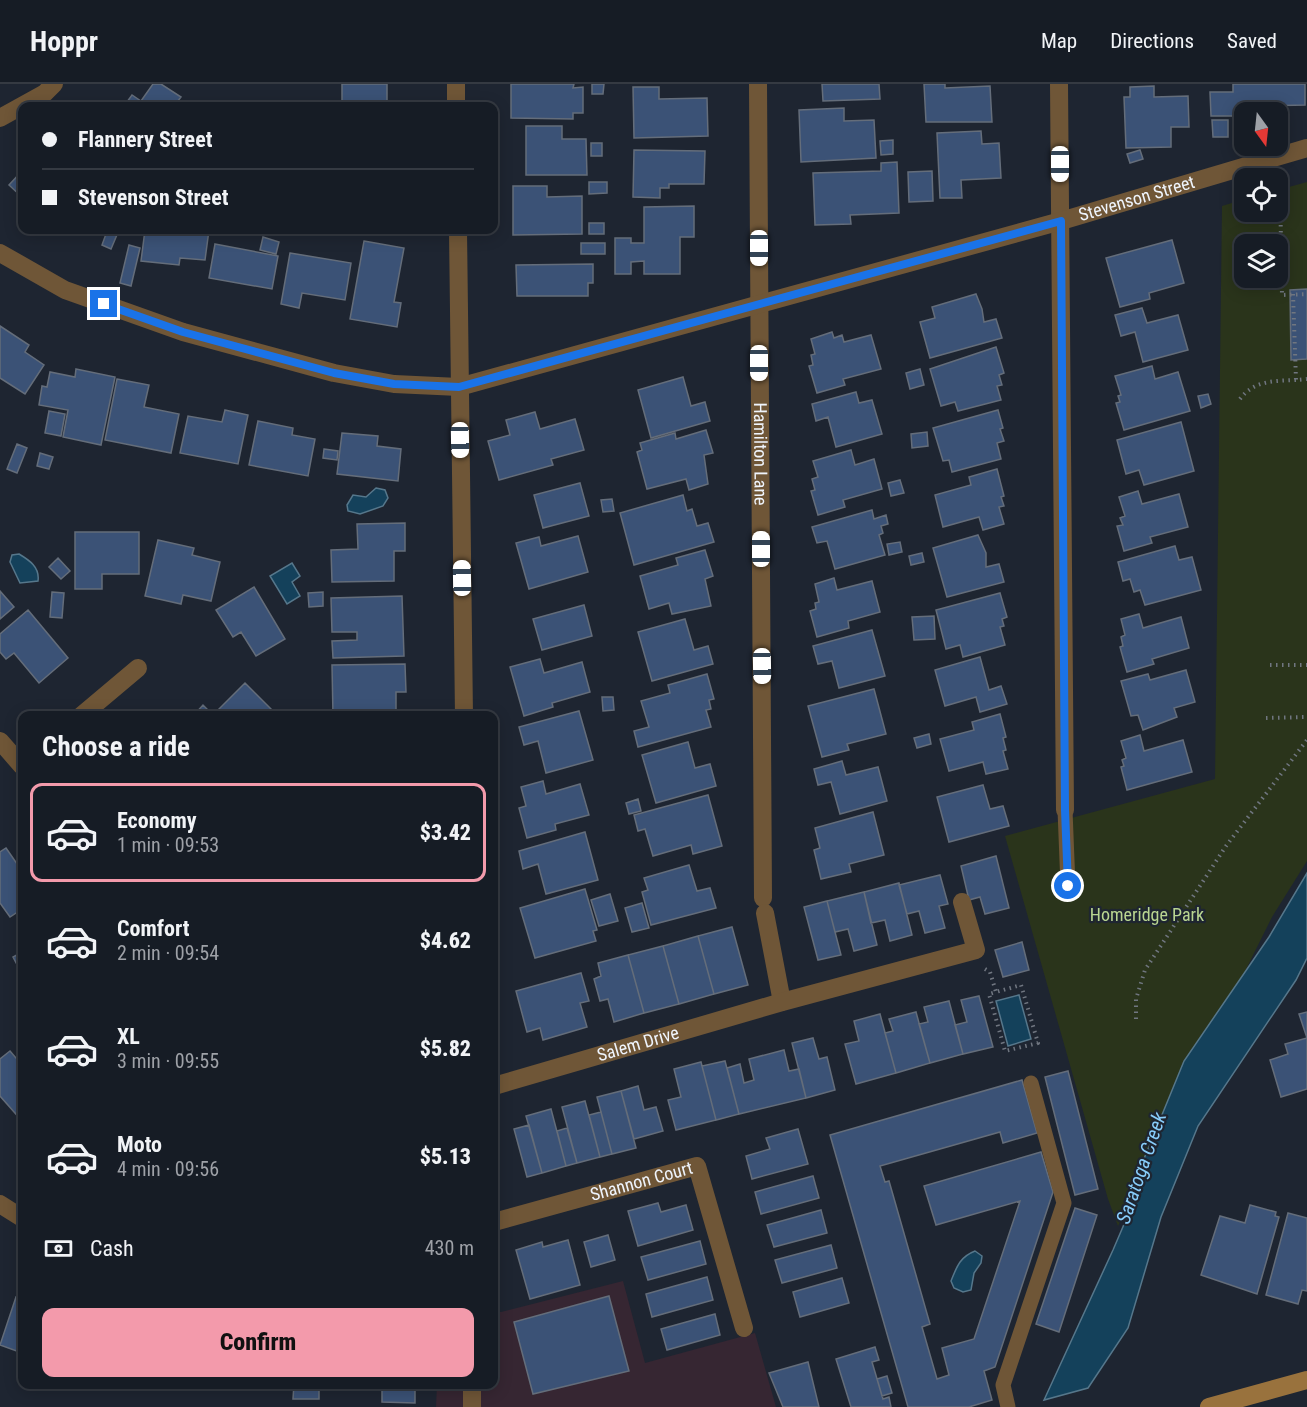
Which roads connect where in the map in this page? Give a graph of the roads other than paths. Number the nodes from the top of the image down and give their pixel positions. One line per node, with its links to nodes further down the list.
1 (54, 84): 5 (street)
2 (456, 84): 6 (street)
3 (758, 84): 13 (street, Hamilton Lane)
4 (1059, 84): 10 (street)
5 (29, 102)
6 (456, 102)
7 (18, 108): 8 (street)
8 (0, 118)
9 (1307, 148): 10 (street, Stevenson Street)
10 (1061, 221): 13 (street, Stevenson Street); 20 (street)
11 (458, 234): 14 (street)
12 (0, 253): 14 (street, Stevenson Street)
13 (760, 306): 14 (street, Stevenson Street); 23 (street, Hamilton Lane)
14 (459, 387): 17 (street)
15 (138, 668): 16 (street)
16 (87, 711)
17 (464, 711)
18 (0, 741): 19 (street)
19 (18, 761)
20 (1065, 810): 21 (lane)
21 (1068, 886)
22 (962, 902): 23 (street, Salem Drive)
23 (782, 1002): 25 (street, Salem Drive)
24 (1031, 1083): 33 (lane)
25 (498, 1085)
26 (0, 1204): 27 (street)
27 (18, 1215)
28 (498, 1221): 29 (street, Shannon Court)
29 (744, 1328)
30 (1307, 1380): 34 (main road)
31 (472, 1389): 32 (street)
32 (472, 1407)
33 (1008, 1407)
34 (1209, 1407)

